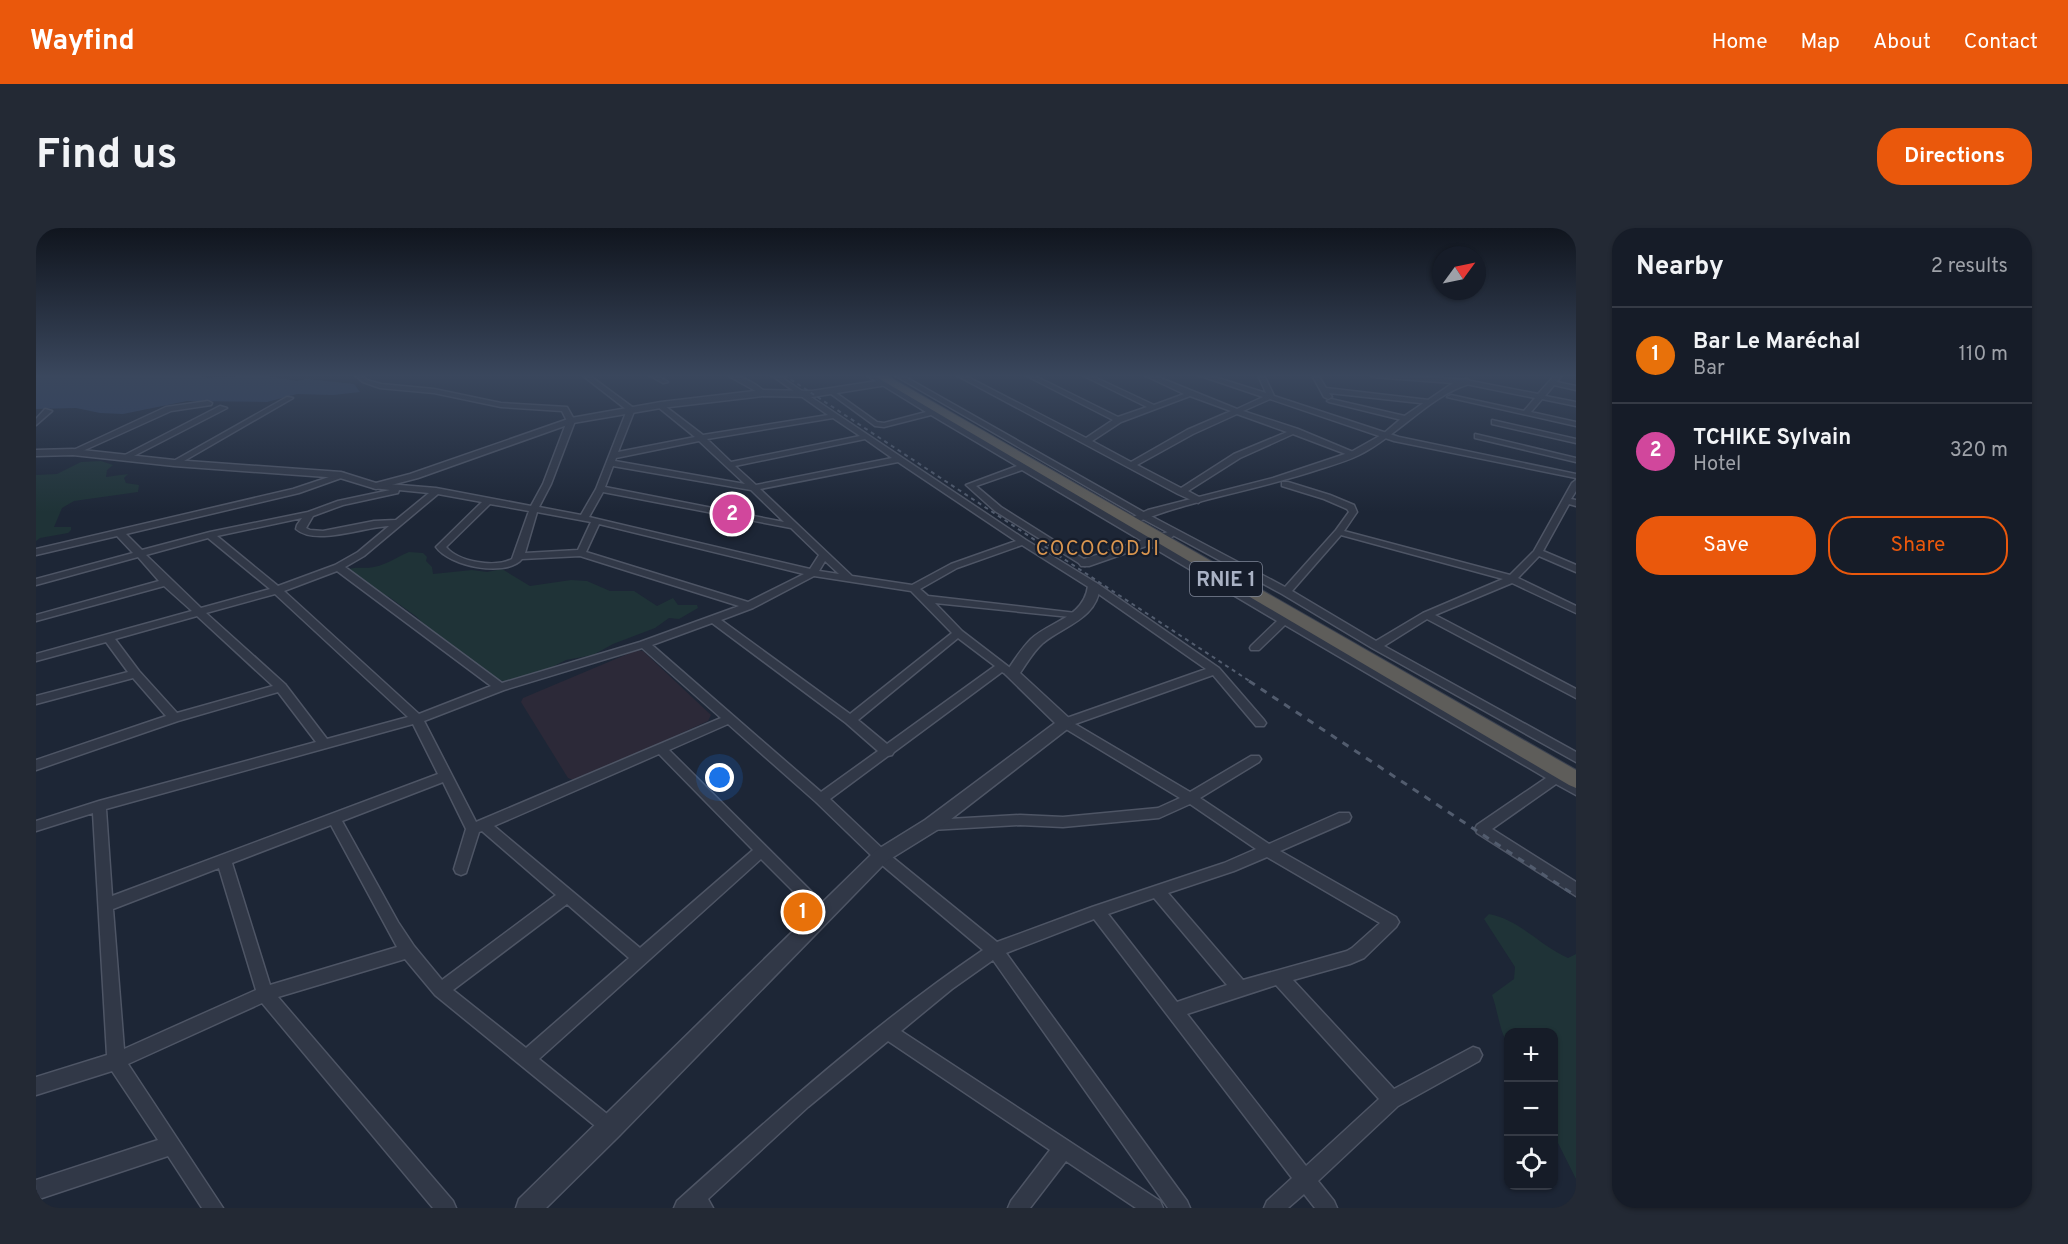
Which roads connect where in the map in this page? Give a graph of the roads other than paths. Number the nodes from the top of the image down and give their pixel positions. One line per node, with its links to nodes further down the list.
1 (141, 421): 31 (street)
2 (198, 421): 34 (street)
3 (249, 421): 38 (street)
4 (572, 421): 46 (street); 55 (street)
5 (627, 421): 35 (street)
6 (680, 421): 27 (street)
7 (805, 421): 27 (street)
8 (840, 421): 25 (street)
9 (871, 421): 10 (street)
10 (900, 421)
11 (947, 421): 41 (street)
12 (961, 421): 59 (highway, RNIE 1)
13 (1046, 421): 29 (street)
14 (1117, 421): 29 (street)
15 (1216, 421): 40 (street)
16 (1266, 421): 23 (street)
17 (1348, 421): 26 (street)
18 (1405, 421): 26 (street)
19 (1415, 421): 26 (street)
20 (1561, 421): 22 (street)
21 (1495, 422): 24 (street); 28 (street)
22 (1576, 424)
23 (1295, 431): 33 (street); 51 (street)
24 (1478, 436): 30 (street); 37 (street)
25 (865, 437): 36 (street); 39 (street)
26 (1391, 437): 30 (street); 33 (street); 45 (street)
27 (701, 438): 35 (street); 39 (street)
28 (1576, 441)
29 (1086, 442): 40 (street)
30 (1461, 451): 43 (street)
31 (73, 452): 32 (street); 34 (street)
32 (36, 453)
33 (1354, 454): 53 (street)
34 (125, 457): 38 (street)
35 (612, 459): 47 (street); 49 (street)
36 (899, 459): 47 (street); 66 (street)
37 (1576, 460)
38 (174, 463): 42 (street)
39 (729, 465): 47 (street)
40 (1131, 465): 51 (street)
41 (1023, 467): 59 (street); 73 (street)
42 (341, 475): 46 (street); 62 (street)
43 (1576, 476)
44 (1576, 483): 54 (street)
45 (1285, 484): 59 (street); 63 (street)
46 (376, 486): 48 (street)
47 (754, 488): 61 (street)
48 (405, 489): 50 (street); 56 (street)
49 (600, 489): 57 (street); 61 (street)
50 (436, 491): 52 (street); 60 (street)
51 (1181, 492): 53 (street)
52 (489, 500): 55 (street); 72 (street)
53 (1198, 500): 59 (street)
54 (1571, 502): 68 (street)
55 (534, 509): 57 (street); 72 (street)
56 (310, 513): 60 (street); 64 (street)
57 (584, 518): 58 (street)
58 (596, 520): 69 (street); 77 (street)
59 (1133, 520): 65 (highway, RNIE 1); 85 (street)
60 (398, 523): 74 (street)
61 (794, 526): 71 (street)
62 (119, 532): 67 (street); 70 (street)
63 (1339, 532): 78 (street); 85 (street)
64 (210, 536): 70 (street); 84 (street)
65 (1159, 539): 73 (street); 94 (street); 120 (highway, RNIE 1); 123 (highway, RNIE 1)
66 (1023, 542): 75 (street); 83 (street)
67 (36, 552)
68 (1538, 552): 76 (street); 78 (street)
69 (581, 553): 72 (street); 87 (street)
70 (138, 555): 80 (street); 81 (street)
71 (824, 555): 77 (street); 79 (street)
72 (519, 556)
73 (1085, 563): 75 (street)
74 (338, 567): 84 (street); 105 (street)
75 (1066, 569): 82 (street)
76 (1576, 569)
77 (813, 573): 79 (street); 87 (street)
78 (1512, 579): 88 (street); 90 (street)
79 (851, 580): 83 (street)
80 (36, 582)
81 (166, 582): 89 (street); 92 (street)
82 (1094, 586): 91 (street); 102 (street)
83 (914, 588): 86 (street)
84 (277, 590): 89 (street); 109 (street)
85 (1286, 592): 98 (street)
86 (924, 599): 91 (street); 95 (street)
87 (749, 606): 93 (street)
88 (1576, 610)
89 (200, 612): 96 (street); 104 (street)
90 (1427, 615): 98 (street); 106 (street)
91 (1076, 616): 101 (street)
92 (36, 618)
93 (714, 620): 97 (street); 111 (street)
94 (1284, 620): 99 (street); 122 (street)
95 (958, 633): 101 (street); 111 (street)
96 (109, 638): 100 (street); 103 (street)
97 (644, 644): 105 (street); 110 (street)
98 (1376, 646): 117 (street)
99 (1256, 648)
100 (36, 658)
101 (1007, 670): 112 (street); 116 (street)
102 (1215, 670): 112 (street); 113 (street)
103 (135, 674): 107 (street); 108 (street)
104 (281, 687): 108 (street); 114 (street)
105 (500, 687): 109 (street)
106 (1576, 694)
107 (36, 700)
108 (174, 718): 119 (street)
109 (417, 719): 114 (street); 121 (street)
110 (728, 720): 115 (street); 126 (street)
111 (850, 720): 116 (street)
112 (1065, 723): 125 (street); 130 (street)
113 (1260, 723)
114 (325, 745): 127 (street)
115 (660, 748): 132 (street); 133 (street)
116 (888, 752): 126 (street)
117 (1576, 758)
118 (1255, 759): 125 (street)
119 (36, 765)
120 (1576, 769)
121 (446, 776): 129 (street); 132 (street)
122 (1556, 778): 124 (street); 138 (street)
123 (1576, 780)
124 (1576, 790)
125 (1190, 797): 130 (street); 134 (street)
126 (821, 799): 135 (street)
127 (99, 806): 131 (street); 141 (street)
128 (1344, 817): 134 (street)
129 (334, 818): 136 (street); 145 (street)
130 (931, 825): 135 (street)
131 (36, 826)
132 (478, 826): 137 (street); 140 (street)
133 (761, 851): 143 (street); 146 (street)
134 (1269, 851): 139 (street); 147 (street)
135 (881, 856): 143 (street); 144 (street)
136 (224, 860): 141 (street); 150 (street)
137 (461, 869)
138 (1576, 890)
139 (1157, 891): 142 (street); 148 (street)
140 (567, 895): 146 (street); 149 (street)
141 (106, 905): 155 (street)
142 (1097, 911): 144 (street); 151 (street)
143 (823, 912): 158 (street)
144 (996, 950): 152 (street); 169 (street)
145 (408, 951): 149 (street); 150 (street)
146 (641, 958): 154 (street)
147 (1280, 978): 148 (street); 157 (street)
148 (1240, 988): 151 (street)
149 (441, 990): 154 (street)
150 (265, 994): 155 (street); 165 (street)
151 (1173, 1011): 161 (street)
152 (889, 1032): 160 (street); 163 (street)
153 (1473, 1055): 157 (street)
154 (527, 1058): 158 (street)
155 (116, 1061): 156 (street); 159 (street)
156 (36, 1086)
157 (1392, 1100): 161 (street)
158 (611, 1128): 166 (street)
159 (172, 1145): 162 (street); 164 (street)
160 (1063, 1149): 167 (street); 168 (street)
161 (1304, 1179): 170 (street); 171 (street)
162 (36, 1190)
163 (694, 1205)
164 (213, 1208)
165 (446, 1208)
166 (528, 1208)
167 (1018, 1208)
168 (1153, 1208)
169 (1180, 1208)
170 (1274, 1208)
171 (1327, 1208)

